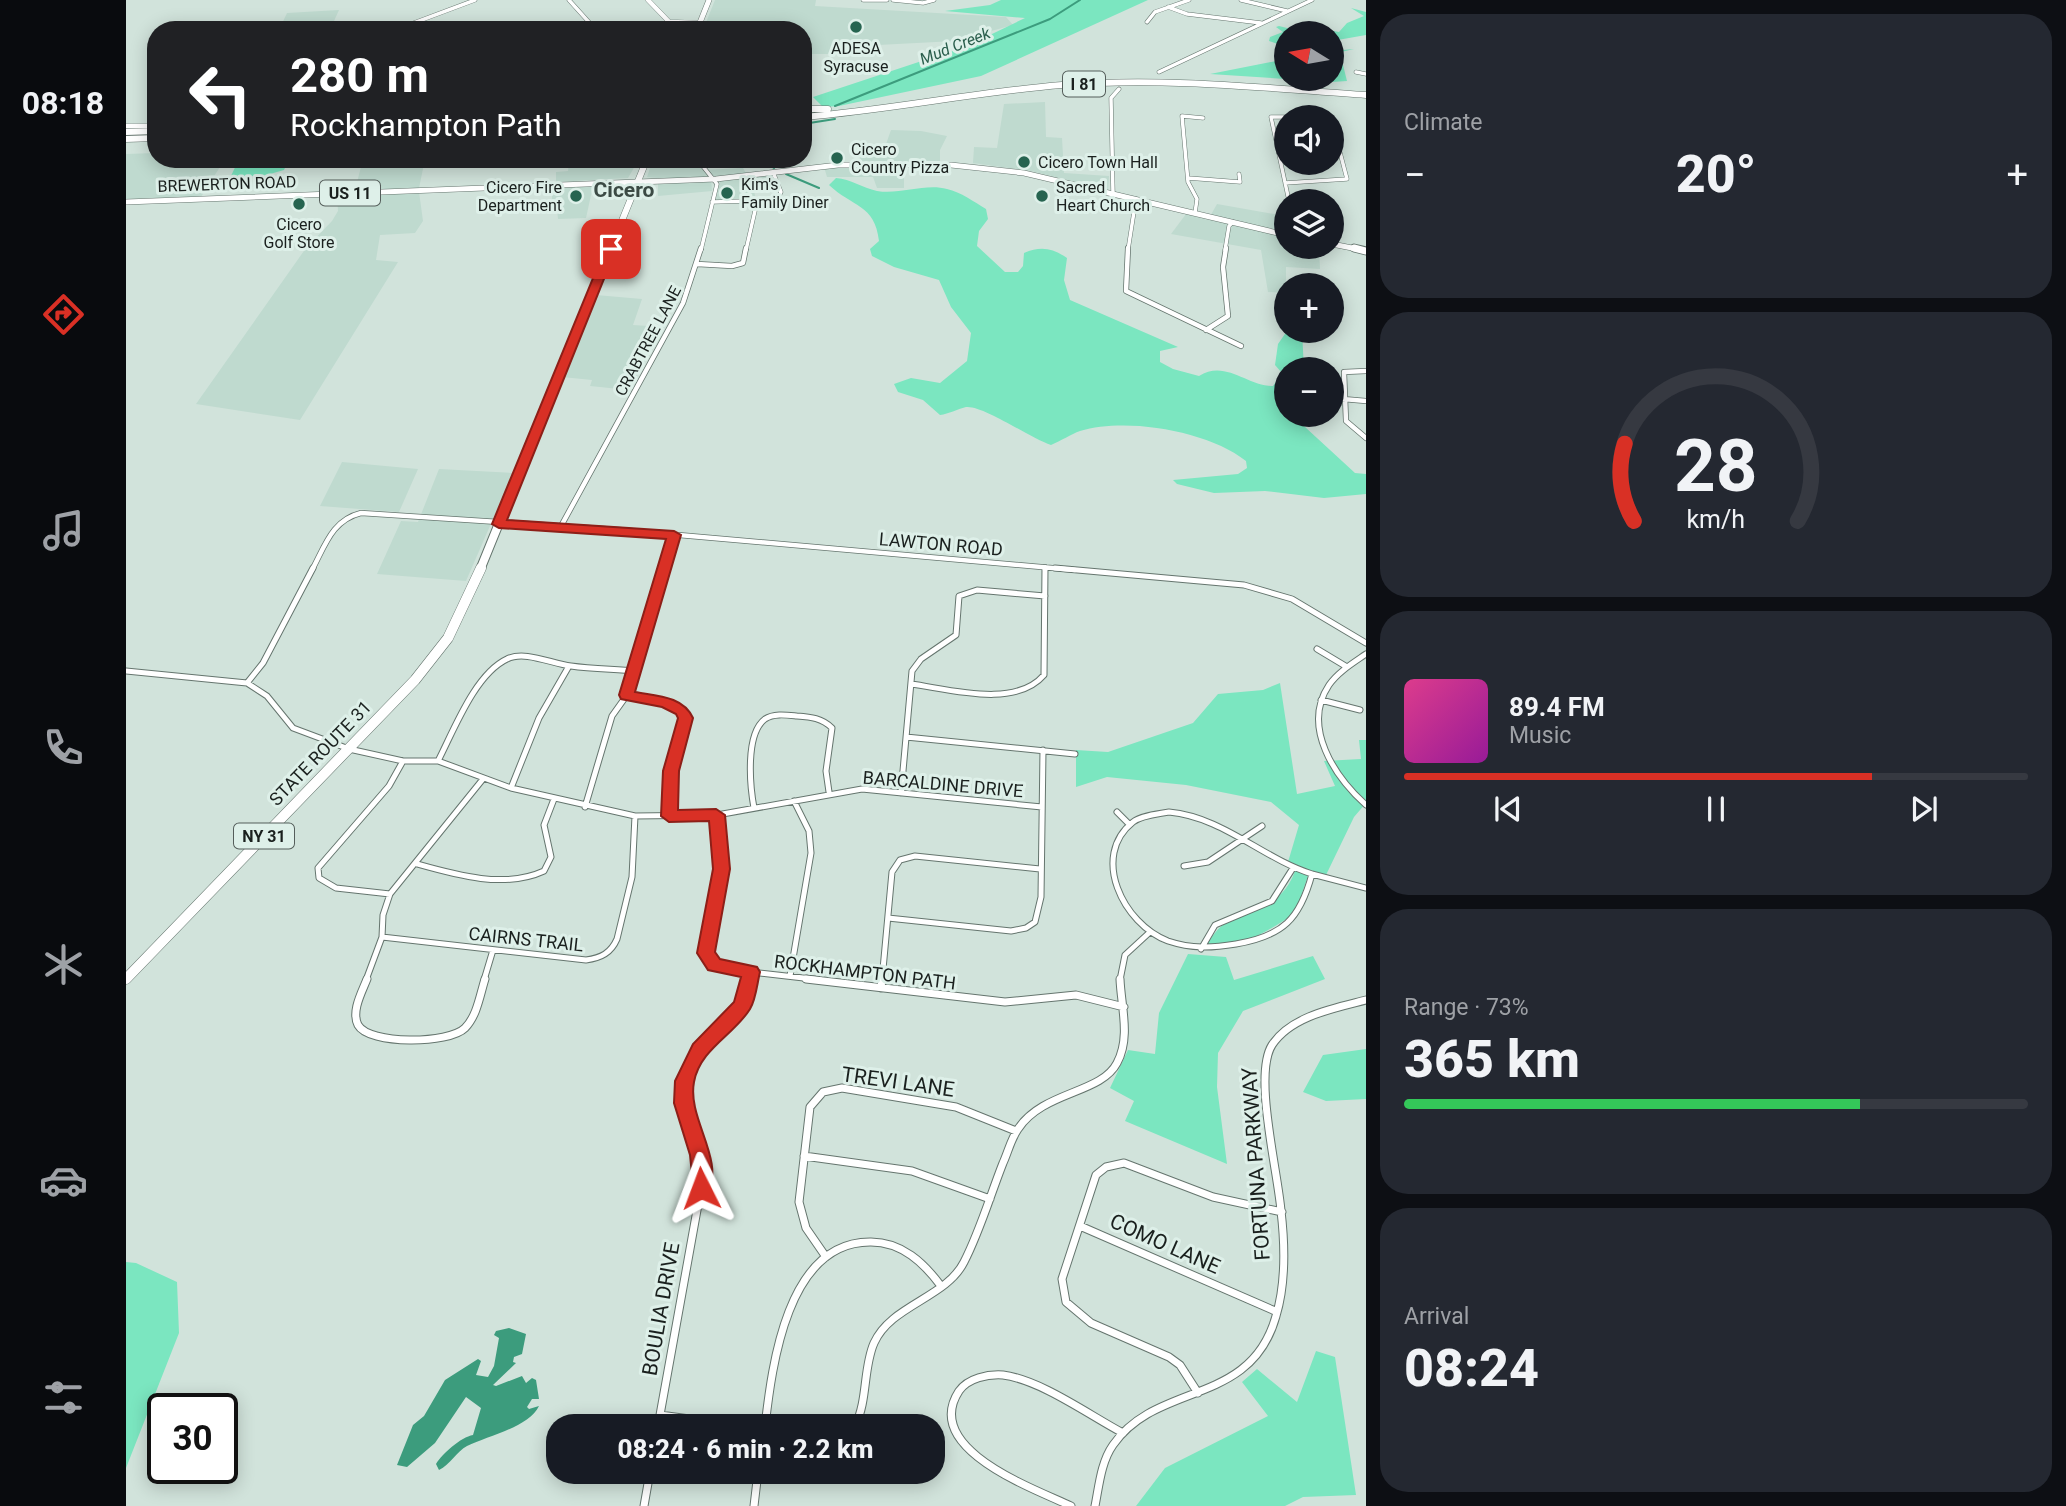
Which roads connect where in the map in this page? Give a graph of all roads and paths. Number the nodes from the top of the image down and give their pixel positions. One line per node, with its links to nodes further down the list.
1 (475, 0): 14 (street)
2 (569, 0): 15 (street)
3 (648, 0): 16 (street)
4 (709, 0): 17 (main road)
5 (863, 0): 6 (street)
6 (887, 0)
7 (893, 0): 8 (street)
8 (934, 0)
9 (1189, 0): 12 (street)
10 (1241, 0): 13 (street)
11 (1312, 0): 13 (street)
12 (1168, 7): 18 (street); 19 (street)
13 (1287, 11): 19 (street)
14 (418, 21)
15 (588, 21)
16 (669, 21)
17 (701, 21)
18 (1147, 22)
19 (1262, 23): 20 (street)
20 (1159, 72)
21 (1356, 72): 22 (street)
22 (1366, 74)
23 (1119, 89): 49 (street)
24 (1366, 93): 25 (highway, I 81); 26 (highway, I 81)
25 (812, 113)
26 (812, 114)
27 (1274, 116): 32 (street)
28 (1203, 118): 44 (street)
29 (147, 125): 30 (street)
30 (126, 126)
31 (147, 131): 33 (highway)
32 (1274, 131)
33 (126, 132)
34 (147, 138): 35 (highway)
35 (126, 139)
36 (812, 167): 49 (main road, BREWERTON ROAD / US 11)
37 (643, 168): 46 (highway, NY 31)
38 (706, 168): 45 (street)
39 (806, 168): 41 (main road, BREWERTON ROAD / US 11)
40 (1344, 169): 47 (street)
41 (773, 172): 45 (main road, BREWERTON ROAD / US 11); 53 (street)
42 (1239, 174): 44 (street)
43 (1283, 175): 47 (street)
44 (1188, 178): 54 (street)
45 (716, 179): 46 (main road, BREWERTON ROAD / US 11); 52 (street, CRABTREE LANE)
46 (637, 182): 51 (main road, BREWERTON ROAD / US 11); 68 (highway, NY 31)
47 (1285, 183): 48 (street)
48 (1286, 189)
49 (1113, 194): 50 (main road, BREWERTON ROAD / US 11)
50 (1136, 200): 54 (main road, BREWERTON ROAD / US 11); 60 (street)
51 (126, 202)
52 (712, 202): 53 (street); 59 (street, CRABTREE LANE)
53 (757, 202): 59 (street)
54 (1195, 214): 55 (main road, BREWERTON ROAD / US 11)
55 (1233, 222): 56 (main road, BREWERTON ROAD / US 11); 60 (street)
56 (1274, 232)
57 (1344, 246): 58 (main road)
58 (1366, 251)
59 (697, 264): 69 (street, CRABTREE LANE)
60 (1206, 330): 61 (street)
61 (1241, 346)
62 (1366, 371): 63 (street)
63 (1344, 372)
64 (1344, 399): 65 (street)
65 (1366, 401)
66 (1344, 406): 67 (street)
67 (1366, 438)
68 (499, 524): 69 (street, LAWTON ROAD); 80 (street, LAWTON ROAD); 86 (highway, STATE ROUTE 31 / NY 31)
69 (561, 528): 70 (street, LAWTON ROAD)
70 (674, 535): 71 (street, LAWTON ROAD); 79 (street)
71 (1045, 567): 72 (street); 73 (street, LAWTON ROAD)
72 (1045, 596): 81 (street); 81 (street)
73 (1366, 643)
74 (1317, 649): 77 (street)
75 (1366, 654): 77 (street)
76 (569, 666): 79 (street); 90 (street); 92 (street)
77 (1347, 667): 83 (street)
78 (126, 671): 80 (street)
79 (636, 671): 82 (street)
80 (247, 683): 86 (street, BARCALDINE DRIVE)
81 (911, 684): 85 (street)
82 (626, 695): 98 (street); 104 (street)
83 (1321, 700): 84 (street); 97 (street)
84 (1360, 710)
85 (906, 737): 87 (street); 94 (street)
86 (349, 749): 89 (street, BARCALDINE DRIVE); 122 (highway, STATE ROUTE 31 / NY 31)
87 (1043, 750): 88 (street); 99 (street)
88 (1075, 754)
89 (403, 761): 90 (street, BARCALDINE DRIVE); 114 (street)
90 (438, 761): 91 (street, BARCALDINE DRIVE)
91 (483, 779): 92 (street, BARCALDINE DRIVE); 108 (street)
92 (511, 788): 95 (street, BARCALDINE DRIVE)
93 (829, 792): 94 (street, BARCALDINE DRIVE); 96 (street, BARCALDINE DRIVE); 100 (street)
94 (901, 793): 99 (street, BARCALDINE DRIVE)
95 (555, 799): 98 (street, BARCALDINE DRIVE); 108 (street)
96 (794, 801): 100 (street, BARCALDINE DRIVE); 121 (street)
97 (1366, 805)
98 (585, 807): 103 (street, BARCALDINE DRIVE)
99 (1042, 807): 111 (street)
100 (754, 808): 102 (street, BARCALDINE DRIVE)
101 (1117, 812): 105 (street)
102 (716, 815): 104 (street, BARCALDINE DRIVE); 120 (street, ROCKHAMPTON PATH)
103 (635, 816): 104 (street, BARCALDINE DRIVE); 119 (street, CAIRNS TRAIL)
104 (669, 816)
105 (1129, 824): 107 (street); 116 (street)
106 (1262, 826): 107 (street)
107 (1241, 839): 109 (street); 110 (street)
108 (417, 864): 114 (street)
109 (1184, 866)
110 (1293, 868): 112 (street); 118 (street)
111 (1040, 869): 115 (street); 115 (street)
112 (1312, 874): 113 (street); 118 (street)
113 (1366, 888)
114 (390, 894): 117 (street)
115 (888, 918): 123 (street)
116 (1150, 932): 118 (street); 125 (street)
117 (382, 937): 119 (street, CAIRNS TRAIL); 119 (street)
118 (1201, 949)
119 (493, 950)
120 (751, 972): 121 (street, ROCKHAMPTON PATH); 135 (street, BOULIA DRIVE)
121 (790, 976): 123 (street, ROCKHAMPTON PATH)
122 (126, 979)
123 (881, 988): 125 (street, ROCKHAMPTON PATH)
124 (1366, 1000): 129 (street, FORTUNA PARKWAY)
125 (1124, 1007): 126 (street)
126 (1016, 1131): 127 (street, TREVI LANE); 128 (street)
127 (804, 1156): 128 (street); 131 (street, TREVI LANE)
128 (990, 1199): 132 (street)
129 (1282, 1212): 130 (street); 133 (street, FORTUNA PARKWAY)
130 (1080, 1226): 133 (street, COMO LANE); 134 (street)
131 (826, 1257): 132 (street); 136 (street)
132 (941, 1286): 137 (street)
133 (1275, 1311): 134 (street, FORTUNA PARKWAY)
134 (1198, 1393): 138 (street, FORTUNA PARKWAY)
135 (660, 1414)
136 (767, 1414)
137 (861, 1414)
138 (1123, 1433): 143 (street); 144 (street, FORTUNA PARKWAY)
139 (648, 1484): 141 (street)
140 (757, 1484): 142 (street)
141 (644, 1506)
142 (754, 1506)
143 (1071, 1506)
144 (1095, 1506)

